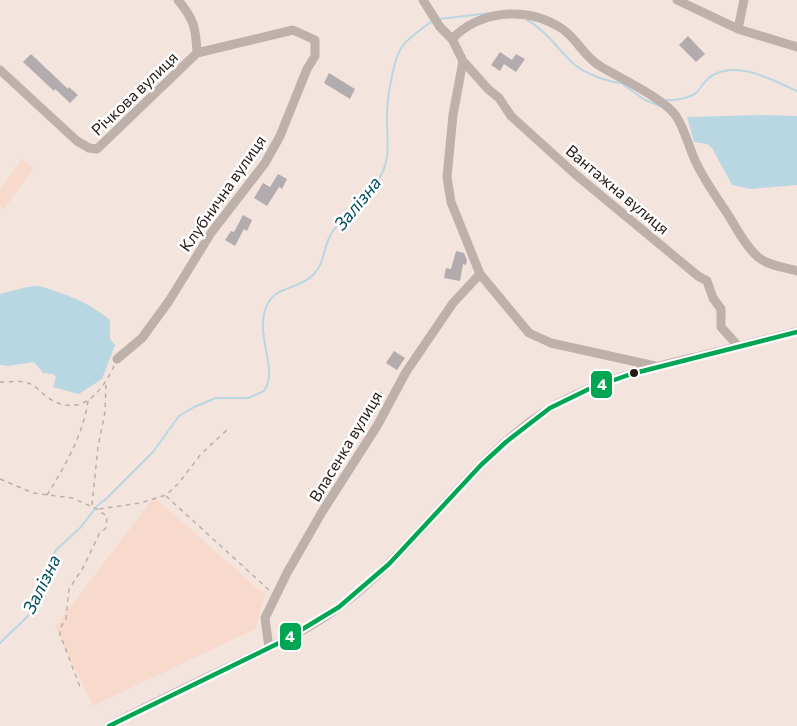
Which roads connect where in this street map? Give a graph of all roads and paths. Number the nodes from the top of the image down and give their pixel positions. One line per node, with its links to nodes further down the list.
1 (178, 0): 8 (street)
2 (423, 0): 6 (street, Вантажна вулиця)
3 (677, 0): 5 (street)
4 (744, 0): 5 (street)
5 (738, 29): 7 (street)
6 (452, 39): 9 (street, Вантажна вулиця); 11 (street)
7 (797, 47)
8 (197, 52): 10 (street, Річкова вулиця); 15 (street, Клубнична вулиця)
9 (463, 61): 12 (street); 14 (street, Вантажна вулиця)
10 (0, 70)
11 (797, 271)
12 (480, 274): 16 (street); 26 (street, Власенка вулиця)
13 (797, 332): 14 (street)
14 (738, 346): 16 (street)
15 (117, 359): 18 (path)
16 (657, 366): 27 (street)
17 (0, 382): 19 (path)
18 (106, 383): 19 (path); 24 (path)
19 (88, 400): 23 (path)
20 (228, 429): 22 (path)
21 (0, 479): 23 (path)
22 (166, 495): 25 (path); 26 (path)
23 (47, 496): 24 (path)
24 (92, 506): 25 (path)
25 (98, 509): 28 (path)
26 (276, 596): 27 (street, Власенка вулиця)
27 (271, 647): 29 (street)
28 (80, 687)
29 (109, 726)

